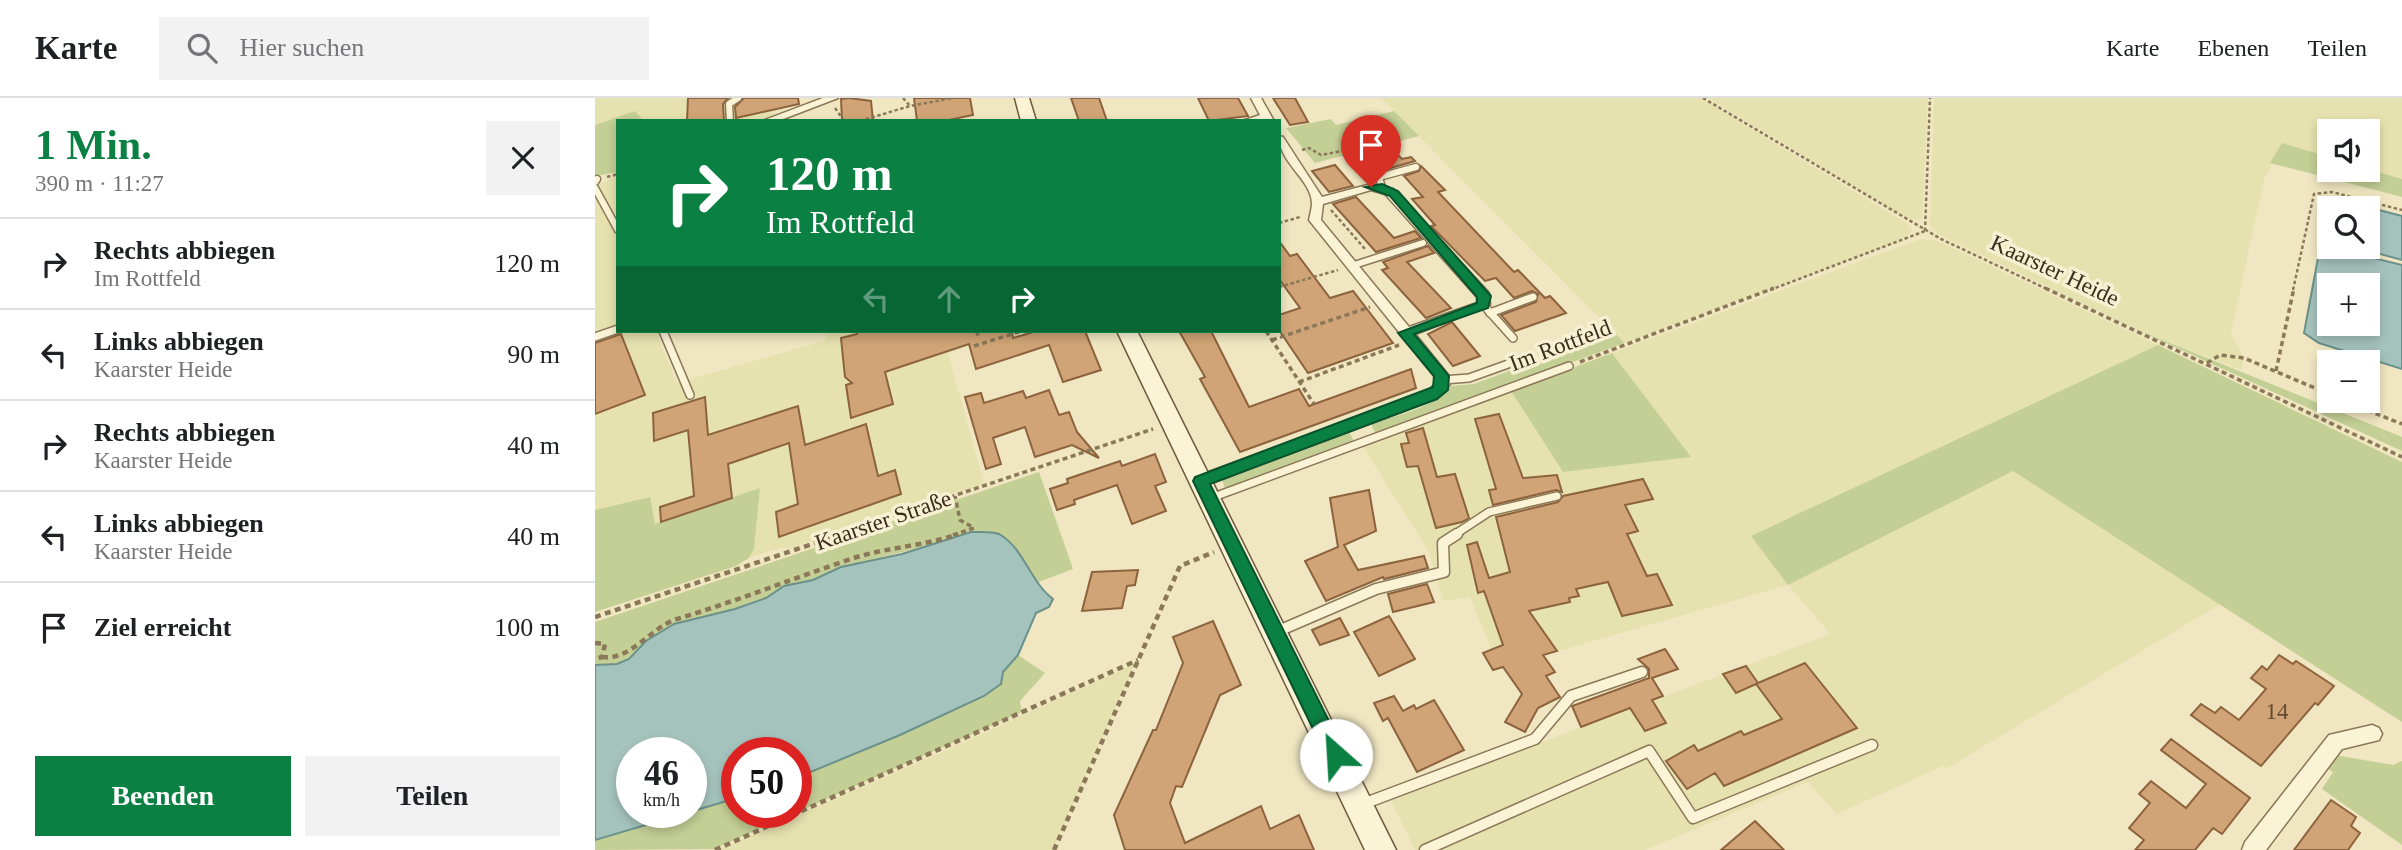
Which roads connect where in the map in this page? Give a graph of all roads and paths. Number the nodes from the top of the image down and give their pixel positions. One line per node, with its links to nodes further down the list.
1 (738, 98): 14 (lane)
2 (833, 98): 15 (street)
3 (904, 98): 10 (path)
4 (953, 98): 9 (path); 11 (path)
5 (1022, 98): 18 (main road)
6 (1256, 98): 19 (street)
7 (1703, 98): 29 (path, Kaarster Heide)
8 (1930, 98): 29 (path)
9 (923, 103): 10 (path); 13 (path)
10 (910, 106): 12 (path)
11 (955, 106)
12 (891, 112): 16 (path); 17 (path)
13 (922, 112)
14 (730, 119)
15 (777, 119)
16 (867, 119)
17 (890, 119)
18 (1028, 119)
19 (1268, 119)
20 (1281, 142): 21 (street)
21 (1288, 154): 23 (path); 25 (street)
22 (1416, 167): 23 (lane)
23 (1381, 183): 25 (street); 36 (street)
24 (595, 188): 28 (lane)
25 (1319, 205): 27 (path); 31 (path); 32 (street)
26 (2402, 210): 54 (path)
27 (1281, 222)
28 (616, 226)
29 (1925, 230): 52 (path, Kaarster Heide); 53 (path, Im Rottfeld)
30 (1423, 243): 31 (lane)
31 (1373, 259): 32 (lane)
32 (1352, 266): 33 (path); 35 (street)
33 (1281, 286)
34 (1534, 297): 36 (lane)
35 (1382, 303): 46 (street); 48 (path)
36 (1486, 309): 46 (street); 47 (lane)
37 (616, 330): 44 (lane)
38 (664, 333): 58 (lane)
39 (977, 333): 45 (path)
40 (1016, 333): 49 (path)
41 (1128, 333): 61 (main road)
42 (1267, 333): 48 (path)
43 (988, 336): 49 (path)
44 (595, 337)
45 (979, 337)
46 (1409, 337): 55 (street); 56 (path)
47 (1513, 338)
48 (1272, 340): 56 (path)
49 (990, 341): 50 (path)
50 (974, 346)
51 (1525, 358): 55 (lane)
52 (2207, 363): 54 (path); 63 (path, Kaarster Heide)
53 (1570, 366): 64 (lane, Im Rottfeld)
54 (2276, 371): 57 (path)
55 (1443, 380): 64 (street)
56 (1299, 382): 59 (path)
57 (2317, 389)
58 (690, 395)
59 (1314, 404)
60 (2374, 413): 62 (path)
61 (1172, 423): 64 (main road); 65 (path, Kaarster Straße)
62 (2402, 424)
63 (2402, 457)
64 (1205, 490): 67 (main road)
65 (955, 496): 68 (path, Kaarster Straße); 71 (path)
66 (1557, 496): 69 (lane)
67 (1233, 544): 69 (main road); 73 (path)
68 (595, 617)
69 (1276, 632): 77 (main road)
70 (595, 643): 71 (path)
71 (602, 657): 72 (path)
72 (595, 659)
73 (1138, 660): 78 (path); 79 (path)
74 (1642, 672): 77 (lane)
75 (2372, 734): 82 (street)
76 (1873, 745): 81 (lane)
77 (1360, 805): 80 (main road)
78 (715, 850)
79 (1054, 850)
80 (1379, 850)
81 (1425, 850)
82 (2253, 850)

